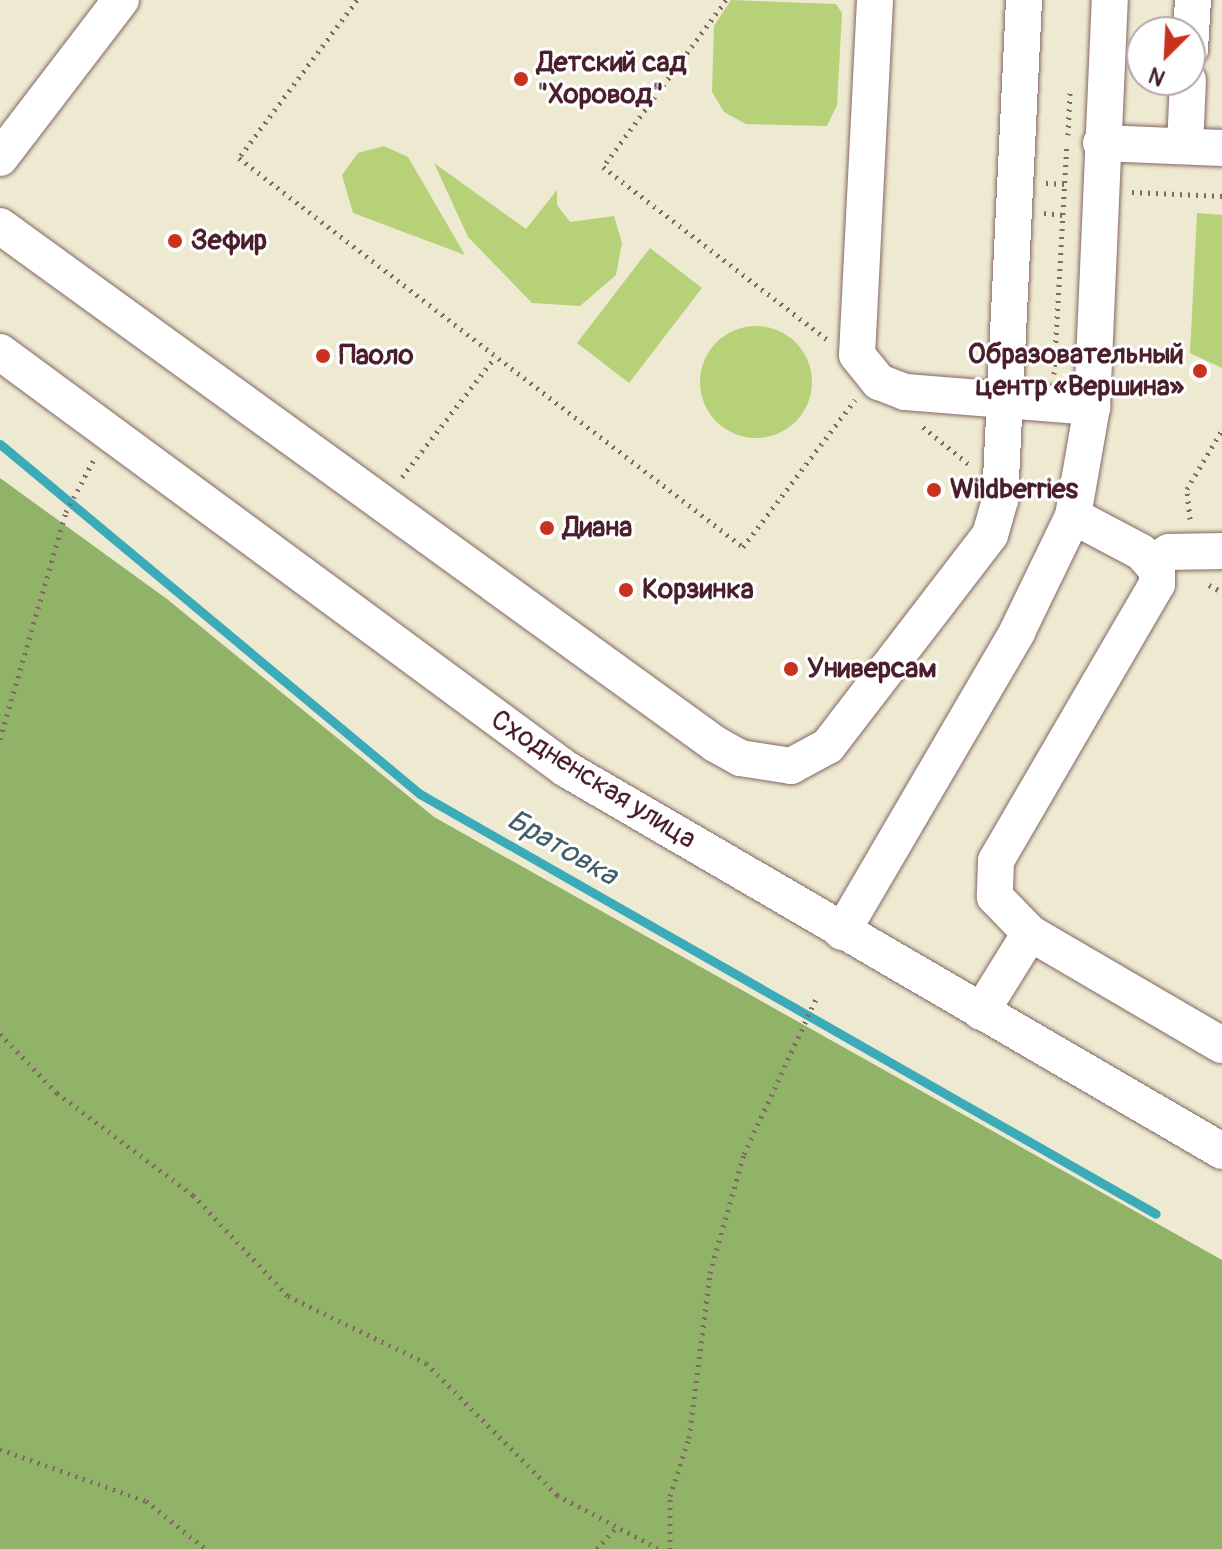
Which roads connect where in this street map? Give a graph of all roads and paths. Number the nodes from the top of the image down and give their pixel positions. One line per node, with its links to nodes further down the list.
1 (357, 0): 18 (path)
2 (726, 0): 17 (path)
3 (875, 0): 20 (street)
4 (1024, 0): 20 (street)
5 (1110, 0): 9 (street)
6 (109, 4): 12 (street)
7 (1071, 77): 21 (path)
8 (1187, 96): 10 (street)
9 (1101, 143): 10 (street); 22 (street)
10 (1185, 146): 11 (street)
11 (1222, 148)
12 (0, 158)
13 (1148, 193): 14 (path)
14 (1222, 196)
15 (0, 226): 27 (street)
16 (0, 352): 25 (street, Сходненская улица)
17 (836, 353)
18 (495, 357): 19 (path); 27 (path)
19 (861, 392)
20 (1006, 400): 21 (street); 26 (street)
21 (1052, 404): 22 (street)
22 (1092, 407): 28 (street)
23 (916, 421): 26 (path)
24 (1222, 430): 29 (path)
25 (108, 433): 31 (path); 32 (street, Сходненская улица)
26 (1000, 500): 27 (street)
27 (381, 503)
28 (1073, 516): 30 (street); 32 (street)
29 (1207, 551): 30 (street)
30 (1152, 562): 33 (street)
31 (0, 739)
32 (842, 932): 35 (street, Сходненская улица)
33 (1030, 933): 35 (street); 37 (street)
34 (816, 999): 44 (path)
35 (981, 1012): 38 (street, Сходненская улица)
36 (0, 1034): 40 (path)
37 (1222, 1045)
38 (1222, 1151)
39 (0, 1449): 41 (path)
40 (617, 1526): 42 (path); 43 (path)
41 (206, 1549)
42 (597, 1549)
43 (659, 1549)
44 (670, 1549)

